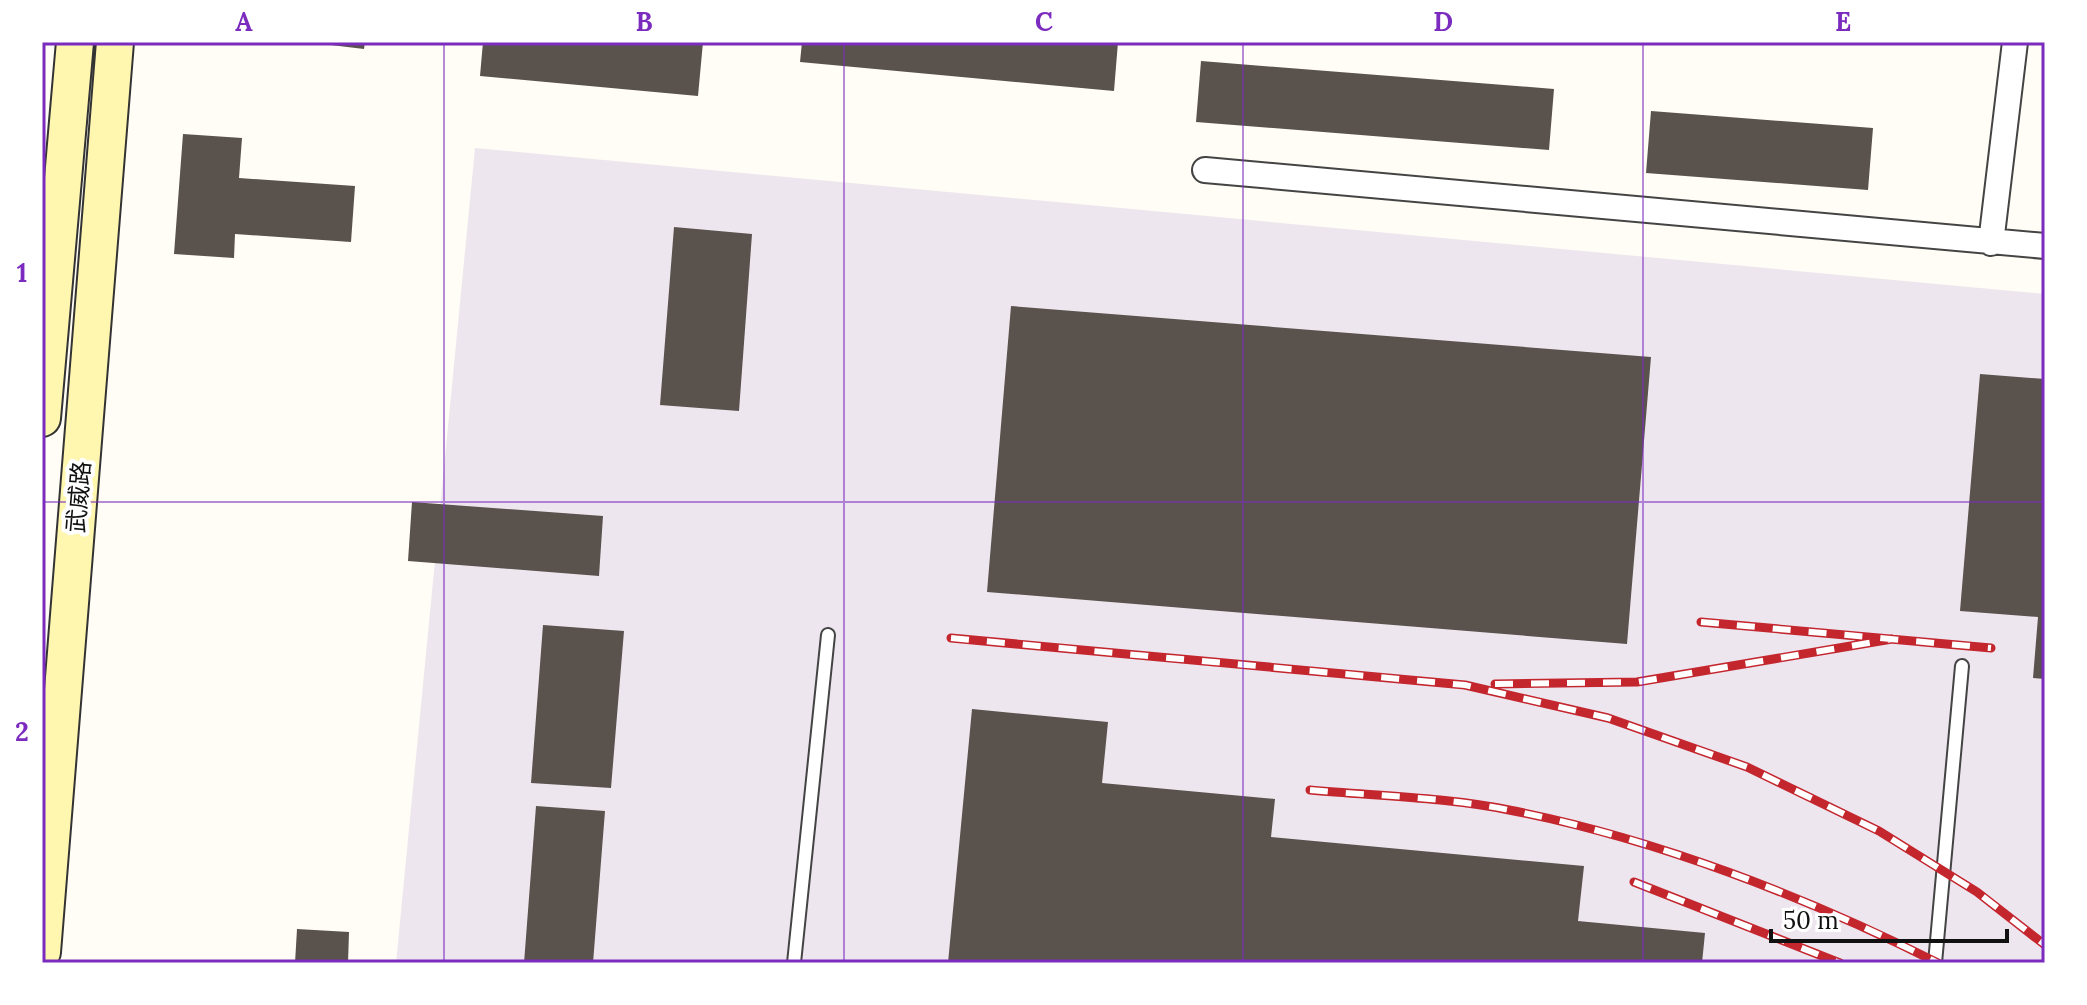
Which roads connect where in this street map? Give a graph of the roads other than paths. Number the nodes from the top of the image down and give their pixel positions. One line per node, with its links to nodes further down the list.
1 (75, 42): 7 (main road)
2 (115, 42): 10 (main road, 武威路)
3 (2015, 42): 5 (street)
4 (1205, 170): 5 (street)
5 (1991, 243): 6 (street)
6 (2045, 246)
7 (42, 418)
8 (828, 635): 11 (lane)
9 (1962, 666): 12 (lane)
10 (42, 952)
11 (794, 963)
12 (1935, 963)

